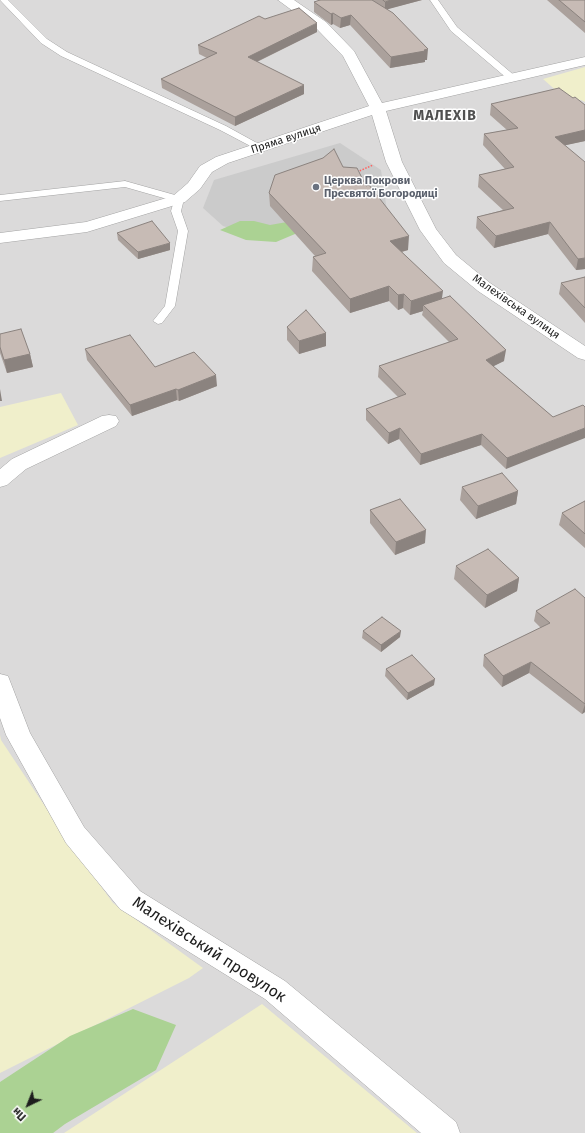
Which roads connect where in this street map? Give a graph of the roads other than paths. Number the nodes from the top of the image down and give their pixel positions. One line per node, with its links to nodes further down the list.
1 (4, 0): 7 (lane)
2 (286, 0): 6 (street, Малехівська вулиця)
3 (434, 0): 5 (lane)
4 (585, 61): 5 (street, Пряма вулиця)
5 (512, 78): 6 (street, Пряма вулиця)
6 (378, 108): 7 (street, Пряма вулиця); 12 (street, Малехівська вулиця)
7 (261, 148): 9 (street, Пряма вулиця)
8 (0, 198): 9 (lane)
9 (179, 199): 10 (street, Пряма вулиця); 11 (lane)
10 (0, 238)
11 (158, 321)
12 (585, 354)
13 (109, 421): 14 (street)
14 (0, 480)
15 (0, 683): 16 (street, Малехівський провулок)
16 (445, 1133)

